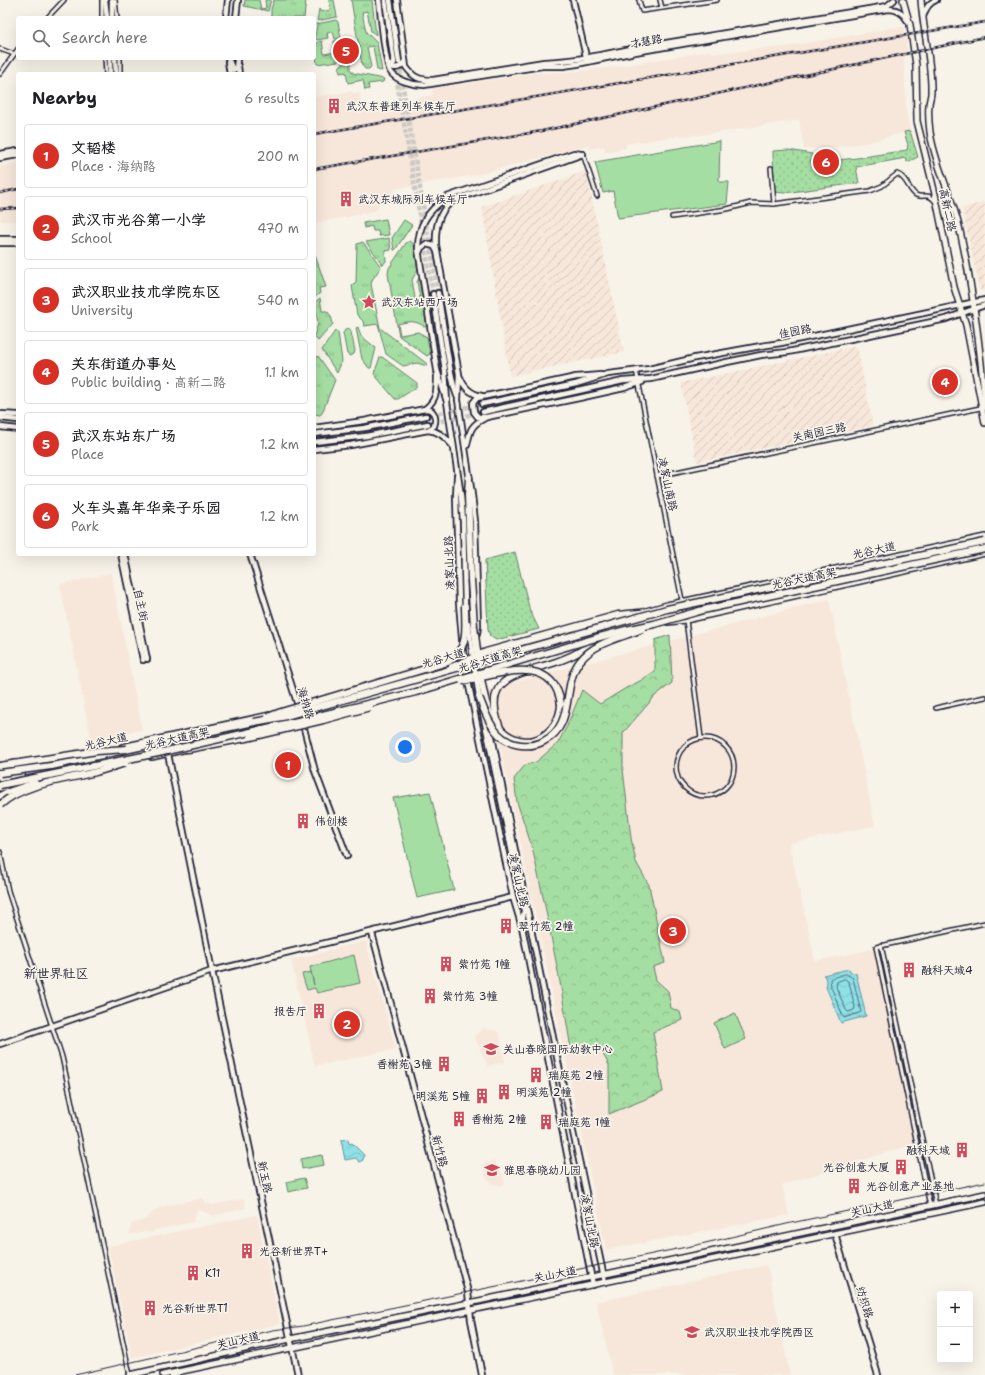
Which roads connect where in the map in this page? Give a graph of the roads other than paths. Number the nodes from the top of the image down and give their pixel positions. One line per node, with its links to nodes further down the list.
1 (64, 0): 24 (street)
2 (102, 0): 25 (street)
3 (105, 0): 26 (main road)
4 (112, 0): 27 (main road)
5 (115, 0): 28 (street)
6 (228, 0): 29 (main road)
7 (238, 0): 30 (main road)
8 (379, 0): 45 (main road)
9 (385, 0): 10 (main road)
10 (390, 0)
11 (397, 0): 44 (main road)
12 (575, 0): 43 (main road)
13 (639, 0): 23 (street)
14 (660, 0): 23 (street)
15 (680, 0): 22 (street)
16 (717, 0): 21 (street)
17 (894, 0): 43 (main road, 才慧路)
18 (903, 0): 32 (main road, 高新二路)
19 (921, 0): 31 (main road, 高新二路)
20 (936, 0): 31 (main road)
21 (701, 1): 22 (street)
22 (682, 5): 23 (street)
23 (662, 8)
24 (49, 16)
25 (102, 16)
26 (107, 16)
27 (112, 16)
28 (117, 16)
29 (226, 16)
30 (236, 16)
31 (923, 18): 72 (main road, 高新二路)
32 (910, 25): 43 (main road, 才慧路); 60 (main road, 高新二路)
33 (0, 48): 34 (street)
34 (14, 54): 52 (street)
35 (105, 60): 46 (street)
36 (110, 60): 47 (main road)
37 (115, 60): 48 (main road)
38 (120, 60): 49 (street)
39 (228, 60): 50 (main road)
40 (229, 60): 41 (main road)
41 (237, 60)
42 (237, 60): 51 (main road)
43 (588, 60): 44 (main road, 才慧路); 45 (main road, 才慧路)
44 (405, 62): 45 (main road)
45 (388, 63)
46 (106, 72)
47 (110, 72)
48 (116, 72)
49 (120, 72)
50 (230, 72)
51 (239, 72)
52 (0, 74)
53 (16, 151): 54 (main road)
54 (0, 154)
55 (583, 154): 59 (street); 67 (main road); 68 (main road)
56 (16, 155): 57 (main road)
57 (0, 158)
58 (771, 168): 61 (street)
59 (597, 196)
60 (937, 203): 61 (street); 71 (main road, 高新二路)
61 (774, 204): 62 (street)
62 (672, 217)
63 (0, 239): 64 (main road)
64 (16, 240)
65 (0, 243): 66 (main road)
66 (16, 244)
67 (438, 252): 68 (main road); 76 (main road)
68 (419, 253): 74 (main road)
69 (985, 300): 72 (main road)
70 (985, 305): 72 (main road)
71 (960, 306): 72 (main road, 佳园路); 73 (main road, 高新二路); 75 (main road, 佳园路)
72 (974, 306): 73 (main road, 佳园路); 83 (main road, 高新二路)
73 (962, 313): 78 (main road, 佳园路); 83 (main road, 高新二路)
74 (437, 370): 81 (main road); 84 (main road)
75 (636, 370): 77 (main road, 佳园路); 78 (street, 凌家山南路)
76 (459, 374): 79 (main road); 80 (main road)
77 (608, 374): 79 (main road); 82 (main road)
78 (638, 381): 85 (main road); 90 (main road); 104 (street, 凌家山南路)
79 (483, 396): 90 (main road)
80 (458, 400): 81 (main road); 102 (main road)
81 (447, 402): 100 (main road)
82 (482, 404)
83 (984, 406): 92 (main road, 高新二路); 104 (street, 关南园三路)
84 (425, 409): 95 (main road); 97 (main road)
85 (483, 412)
86 (0, 414): 87 (main road)
87 (16, 415)
88 (426, 416): 98 (main road)
89 (0, 418): 91 (main road)
90 (487, 418): 102 (main road)
91 (16, 420)
92 (985, 423)
93 (428, 424): 99 (main road)
94 (0, 427): 96 (main road)
95 (316, 428)
96 (16, 429)
97 (428, 430): 100 (main road); 101 (main road)
98 (316, 434)
99 (316, 442)
100 (454, 448): 103 (main road)
101 (316, 449)
102 (466, 451): 105 (main road)
103 (458, 476): 114 (main road); 118 (main road, 凌家山北路)
104 (657, 476): 113 (street, 凌家山南路)
105 (469, 477): 119 (main road); 134 (highway, bridge)
106 (985, 537): 113 (main road, 光谷大道)
107 (985, 542): 124 (highway, 光谷大道高架, bridge)
108 (985, 549): 117 (highway, 光谷大道高架, bridge)
109 (985, 553): 116 (main road)
110 (121, 556): 111 (main road, 自主街)
111 (125, 556)
112 (251, 556): 131 (main road, 海纳路)
113 (682, 602): 115 (main road, 光谷大道); 116 (street, 凌家山南路)
114 (465, 606): 129 (main road, bridge); 132 (highway, bridge)
115 (639, 613): 121 (main road, 光谷大道); 124 (highway, bridge)
116 (686, 620): 120 (main road); 135 (street, 凌家山南路)
117 (654, 624): 126 (highway, 光谷大道高架, bridge); 129 (highway, bridge)
118 (462, 639): 119 (main road); 122 (main road, 凌家山北路)
119 (476, 639): 121 (main road)
120 (596, 640): 123 (main road); 134 (highway, bridge)
121 (476, 659): 122 (main road, 光谷大道); 123 (main road)
122 (464, 662): 125 (main road, 凌家山北路); 131 (main road, 光谷大道)
123 (478, 672): 125 (main road); 160 (main road)
124 (436, 675): 132 (highway, 光谷大道高架, bridge)
125 (468, 676): 133 (main road); 148 (main road, 凌家山北路)
126 (450, 682): 127 (highway, 光谷大道高架, bridge); 134 (highway, bridge)
127 (416, 692): 137 (highway, bridge); 138 (highway, 光谷大道高架, bridge)
128 (985, 696): 130 (street)
129 (479, 697): 150 (main road, bridge)
130 (936, 708)
131 (299, 709): 133 (main road, 海纳路); 141 (main road, 光谷大道)
132 (254, 722): 136 (highway, 光谷大道高架)
133 (303, 722): 137 (main road); 147 (main road, 海纳路)
134 (500, 728)
135 (701, 738): 135 (street)
136 (127, 749): 140 (highway, bridge); 141 (highway, 光谷大道高架, bridge)
137 (188, 749): 139 (main road)
138 (158, 753): 142 (highway, 光谷大道高架, bridge); 144 (highway, bridge); 145 (highway, bridge)
139 (168, 754): 143 (main road); 153 (main road, 新玉路)
140 (0, 766)
141 (0, 775)
142 (0, 785)
143 (0, 788)
144 (0, 796)
145 (0, 805)
146 (0, 852): 154 (street)
147 (347, 856)
148 (513, 897): 150 (main road, 凌家山北路); 151 (main road)
149 (985, 923): 152 (street)
150 (522, 927): 161 (main road, 凌家山北路)
151 (372, 933): 153 (main road); 164 (main road, 新竹路)
152 (881, 945): 158 (street); 158 (street)
153 (212, 971): 154 (main road); 166 (main road, 新玉路)
154 (52, 1026): 155 (main road); 169 (street)
155 (0, 1044)
156 (985, 1194): 158 (main road, 关山大道)
157 (985, 1202): 159 (main road, 关山大道)
158 (933, 1205): 160 (main road, 关山大道)
159 (835, 1234): 162 (main road, 关山大道); 173 (main road, 纺织路)
160 (604, 1275): 161 (main road, 关山大道); 162 (main road)
161 (592, 1277): 163 (main road, 凌家山北路); 164 (main road, 关山大道)
162 (605, 1282): 163 (main road, 关山大道)
163 (594, 1285): 165 (main road, 关山大道)
164 (469, 1303): 165 (main road, 新竹路); 166 (main road, 关山大道)
165 (470, 1310): 167 (main road, 关山大道); 172 (main road, 新竹路)
166 (290, 1339): 167 (main road, 新玉路); 169 (main road, 关山大道)
167 (292, 1348): 168 (main road, 关山大道); 171 (main road, 新玉路)
168 (175, 1374): 170 (main road, 关山大道)
169 (130, 1375)
170 (163, 1375)
171 (298, 1375)
172 (482, 1375)
173 (878, 1375)

